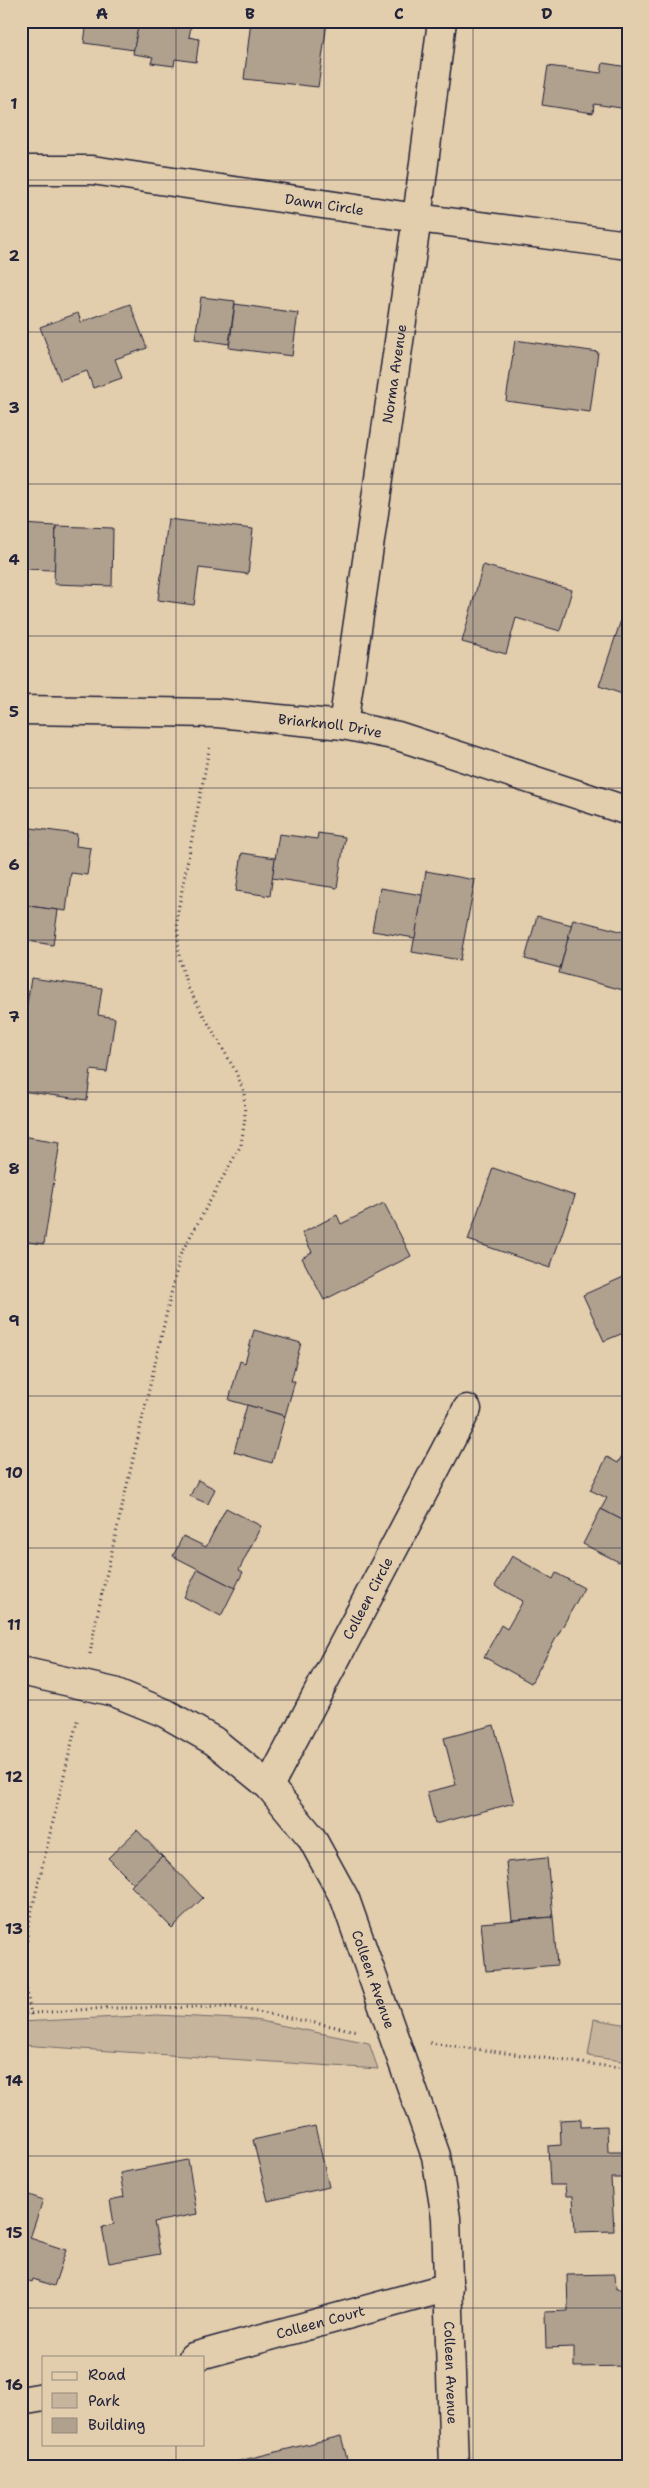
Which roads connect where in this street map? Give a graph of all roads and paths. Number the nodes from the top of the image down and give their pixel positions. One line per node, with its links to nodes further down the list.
1 (442, 21): 3 (street, Norma Avenue)
2 (21, 170): 3 (street, Dawn Circle)
3 (416, 218): 4 (street, Dawn Circle); 7 (street, Norma Avenue)
4 (628, 245)
5 (21, 710): 6 (street, Briarknoll Drive)
6 (217, 713): 7 (street, Briarknoll Drive); 11 (path)
7 (343, 725): 8 (street, Briarknoll Drive)
8 (628, 811)
9 (466, 1409): 12 (street, Colleen Circle)
10 (21, 1671): 11 (street, Colleen Avenue)
11 (84, 1686): 12 (street, Colleen Avenue); 14 (path)
12 (269, 1786): 15 (street, Colleen Avenue)
13 (21, 2014): 14 (path)
14 (30, 2014): 15 (path)
15 (395, 2038): 16 (path); 17 (street, Colleen Avenue)
16 (628, 2069)
17 (449, 2287): 18 (street, Colleen Court); 21 (street, Colleen Avenue)
18 (197, 2356)
19 (42, 2398): 20 (street)
20 (21, 2401)
21 (454, 2467)

